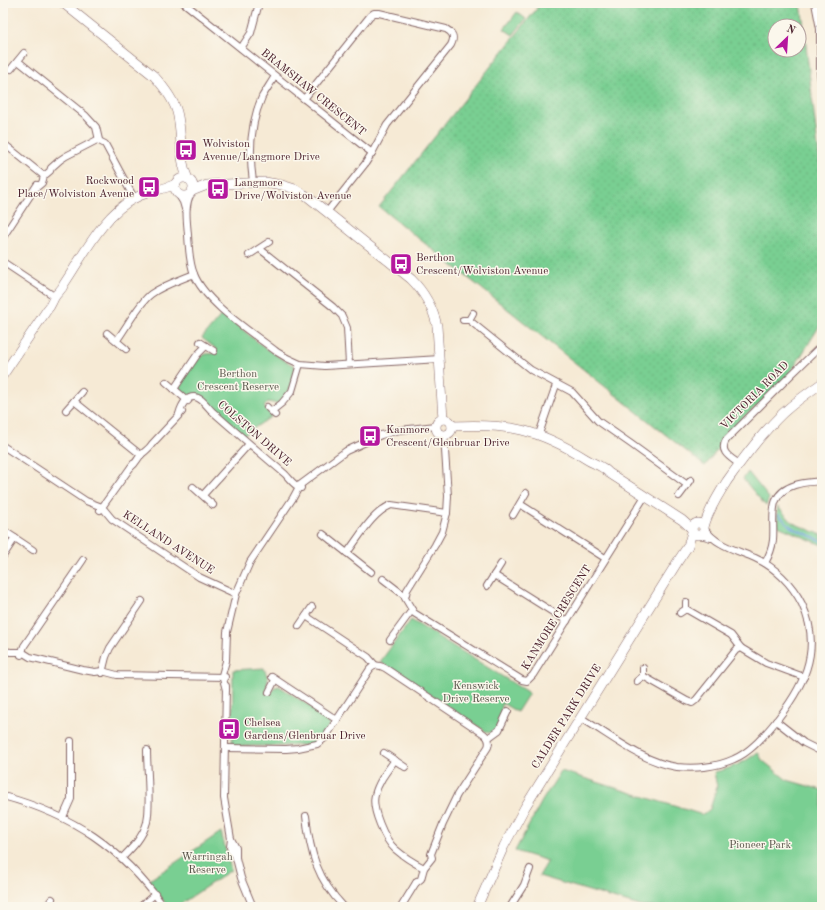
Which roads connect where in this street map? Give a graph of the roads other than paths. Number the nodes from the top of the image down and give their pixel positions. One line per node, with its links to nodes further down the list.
1 (64, 3): 15 (street)
2 (184, 3): 5 (street, BRAMSHAW CRESCENT)
3 (259, 3): 5 (street)
4 (815, 3): 10 (street)
5 (241, 48): 9 (street, BRAMSHAW CRESCENT)
6 (24, 53): 7 (street)
7 (18, 61): 8 (street); 12 (street)
8 (11, 69)
9 (275, 76): 11 (street, BRAMSHAW CRESCENT); 18 (street)
10 (822, 90)
11 (304, 99): 14 (street, BRAMSHAW CRESCENT); 14 (street)
12 (99, 140): 16 (street); 24 (street)
13 (3, 143): 16 (street)
14 (372, 153): 26 (street)
15 (183, 164): 17 (street); 19 (street)
16 (43, 175): 27 (street)
17 (189, 180): 19 (street); 20 (street); 22 (street)
18 (253, 182): 20 (street); 26 (street)
19 (176, 183): 21 (street); 23 (street)
20 (207, 186): 22 (street)
21 (161, 189): 23 (street); 24 (street)
22 (192, 192): 23 (street); 25 (street)
23 (178, 194): 25 (street)
24 (134, 198): 33 (street)
25 (186, 210): 32 (street)
26 (327, 212): 40 (street)
27 (3, 237)
28 (269, 242): 29 (street)
29 (260, 249): 30 (street); 42 (street)
30 (249, 255)
31 (3, 262): 33 (street)
32 (194, 274): 36 (street); 41 (street)
33 (53, 296): 43 (street)
34 (473, 313): 46 (street)
35 (107, 333): 36 (street)
36 (117, 340): 38 (street)
37 (822, 345): 61 (street, VICTORIA ROAD)
38 (126, 348)
39 (214, 351): 47 (street)
40 (440, 359): 42 (street); 53 (street)
41 (300, 364): 42 (street); 52 (street)
42 (349, 364)
43 (3, 376)
44 (166, 382): 47 (street)
45 (822, 383): 61 (street, CALDER PARK DRIVE)
46 (556, 385): 56 (street); 68 (street)
47 (174, 389): 50 (street)
48 (82, 392): 49 (street)
49 (74, 401): 51 (street); 60 (street)
50 (188, 401): 58 (street, COLSTON DRIVE); 60 (street)
51 (66, 410)
52 (271, 411)
53 (443, 419): 54 (street); 55 (street)
54 (436, 426): 57 (street); 64 (street)
55 (452, 426): 56 (street); 57 (street)
56 (538, 434): 67 (street)
57 (444, 435): 72 (street)
58 (249, 444): 64 (street, COLSTON DRIVE); 66 (street)
59 (3, 446): 71 (street, KELLAND AVENUE)
60 (140, 454): 71 (street)
61 (739, 464): 74 (street, CALDER PARK DRIVE)
62 (822, 481): 83 (street)
63 (193, 487): 66 (street)
64 (300, 487): 89 (street)
65 (526, 493): 69 (street)
66 (203, 495): 70 (street)
67 (645, 496): 74 (street); 81 (street, KANMORE CRESCENT)
68 (679, 496)
69 (520, 504): 73 (street); 81 (street)
70 (213, 505)
71 (101, 508): 89 (street, KELLAND AVENUE)
72 (447, 513): 79 (street); 90 (street)
73 (513, 515)
74 (698, 529): 83 (street); 113 (street, CALDER PARK DRIVE)
75 (3, 530): 77 (street)
76 (323, 534): 79 (street)
77 (15, 538): 78 (street); 80 (street)
78 (34, 550)
79 (347, 552): 85 (street)
80 (3, 556)
81 (605, 558): 98 (street, KANMORE CRESCENT)
82 (83, 560): 103 (street)
83 (765, 563): 109 (street)
84 (501, 564): 86 (street)
85 (372, 572)
86 (494, 574): 88 (street); 98 (street)
87 (383, 579): 90 (street, KANMORE CRESCENT)
88 (487, 586)
89 (236, 594): 108 (street)
90 (405, 596): 95 (street, KANMORE CRESCENT)
91 (142, 601): 106 (street)
92 (686, 602): 94 (street)
93 (312, 607): 97 (street)
94 (686, 609): 96 (street); 101 (street)
95 (412, 610): 98 (street, KANMORE CRESCENT); 100 (street)
96 (680, 613)
97 (306, 616): 99 (street); 104 (street)
98 (567, 621)
99 (299, 626)
100 (390, 640)
101 (741, 648): 107 (street); 109 (street)
102 (3, 651): 103 (street)
103 (22, 653): 106 (street)
104 (375, 666): 114 (street); 116 (street)
105 (643, 668): 107 (street)
106 (102, 672): 108 (street)
107 (643, 676): 110 (street)
108 (223, 677): 118 (street)
109 (804, 677): 115 (street)
110 (637, 681)
111 (269, 692): 114 (street)
112 (508, 711): 116 (street)
113 (581, 718): 115 (street); 138 (street, CALDER PARK DRIVE)
114 (337, 720): 118 (street)
115 (776, 721): 120 (street)
116 (488, 738): 128 (street)
117 (71, 741): 126 (street)
118 (225, 748): 135 (street)
119 (147, 750): 127 (street)
120 (822, 752)
121 (384, 753): 122 (street)
122 (395, 760): 123 (street); 128 (street)
123 (405, 767)
124 (3, 796): 126 (street)
125 (306, 816): 136 (street)
126 (63, 817): 127 (street)
127 (122, 858): 130 (street)
128 (423, 867): 137 (street)
129 (530, 870): 139 (street)
130 (155, 894): 133 (street); 134 (street)
131 (52, 899): 132 (street)
132 (46, 907)
133 (140, 907)
134 (164, 907)
135 (254, 907)
136 (344, 907)
137 (401, 907)
138 (477, 907)
139 (510, 907)

